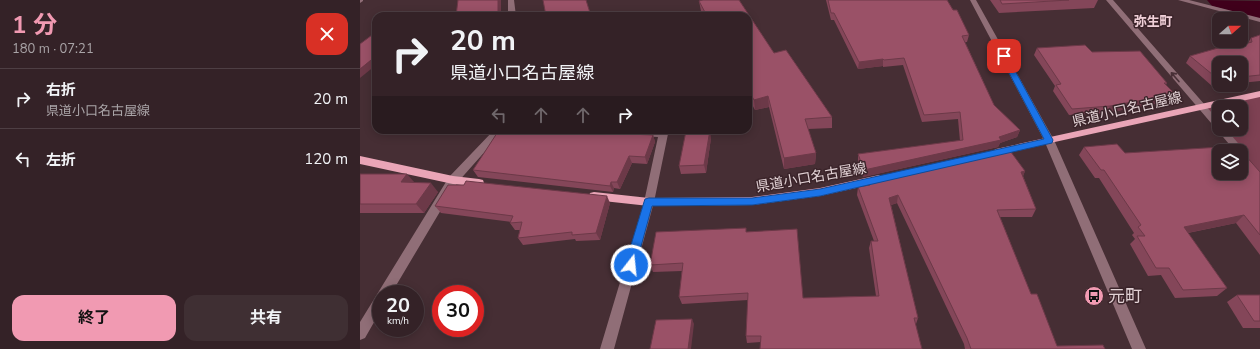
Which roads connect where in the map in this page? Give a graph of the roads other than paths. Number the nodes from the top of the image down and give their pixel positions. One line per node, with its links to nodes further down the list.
1 (511, 0): 5 (street)
2 (973, 0): 13 (street)
3 (1109, 0): 8 (street, one-way to 3)
4 (1181, 0): 6 (street)
5 (512, 12)
6 (1260, 20)
7 (1260, 94): 8 (main road, 県道小口名古屋線)
8 (1200, 107): 9 (street); 13 (main road, 県道小口名古屋線)
9 (1212, 120)
10 (495, 134): 18 (street)
11 (663, 134): 21 (street)
12 (1227, 136): 14 (street)
13 (1049, 140): 15 (main road, 県道小口名古屋線); 26 (street)
14 (1234, 144)
15 (988, 154)
16 (360, 160): 18 (main road)
17 (889, 177): 21 (main road, 県道小口名古屋線)
18 (453, 180): 19 (main road); 22 (street)
19 (492, 184)
20 (586, 195): 21 (main road, 県道小口名古屋線)
21 (649, 202): 25 (street)
22 (389, 285)
23 (372, 314): 24 (street)
24 (360, 334)
25 (607, 349)
26 (1139, 349)

